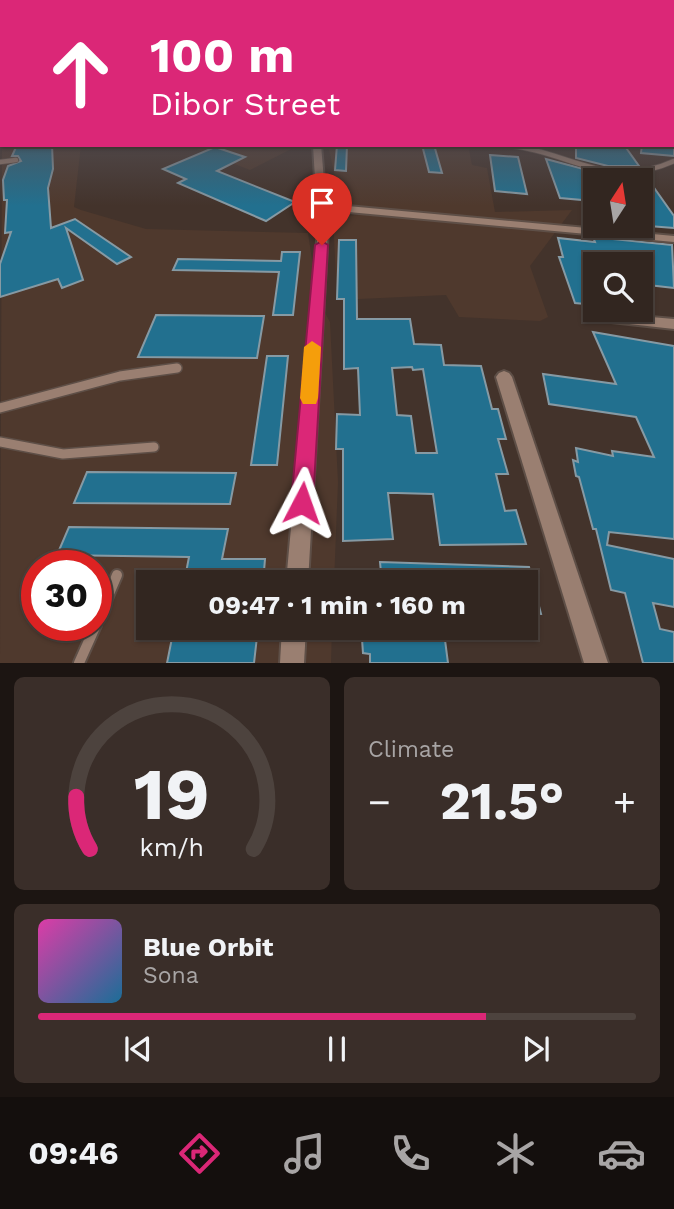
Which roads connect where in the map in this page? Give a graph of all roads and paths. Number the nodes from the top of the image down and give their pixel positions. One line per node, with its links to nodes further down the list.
1 (317, 147): 6 (street)
2 (533, 147): 4 (lane)
3 (16, 160): 5 (lane)
4 (674, 161)
5 (0, 162)
6 (324, 207): 7 (street); 15 (street)
7 (674, 239)
8 (651, 322): 9 (street)
9 (674, 324)
10 (177, 368): 12 (lane)
11 (504, 377): 22 (street)
12 (0, 408)
13 (0, 443): 14 (lane)
14 (153, 447)
15 (298, 570)
16 (117, 575): 17 (lane)
17 (112, 587)
18 (293, 640): 21 (street)
19 (89, 641): 20 (lane)
20 (79, 663)
21 (292, 663)
22 (596, 663)

